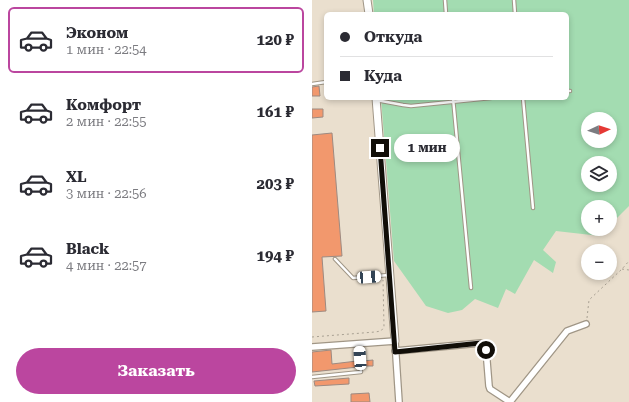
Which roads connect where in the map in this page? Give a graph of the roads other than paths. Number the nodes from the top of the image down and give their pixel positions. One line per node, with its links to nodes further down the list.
1 (367, 0): 4 (street)
2 (445, 0): 5 (lane)
3 (514, 0): 6 (lane)
4 (369, 12)
5 (446, 12)
6 (515, 12)
7 (324, 82): 8 (lane)
8 (312, 84)
9 (376, 100): 16 (street)
10 (380, 100): 13 (lane)
11 (472, 100): 13 (lane)
12 (523, 100): 14 (lane)
13 (453, 102): 17 (lane)
14 (533, 208)
15 (336, 259): 16 (lane)
16 (387, 276): 19 (street)
17 (471, 288)
18 (586, 324): 25 (street)
19 (395, 341): 20 (street); 22 (street)
20 (359, 343): 21 (street); 23 (lane)
21 (312, 347)
22 (395, 352): 24 (street); 25 (street)
23 (312, 377)
24 (399, 402)
25 (510, 402)

